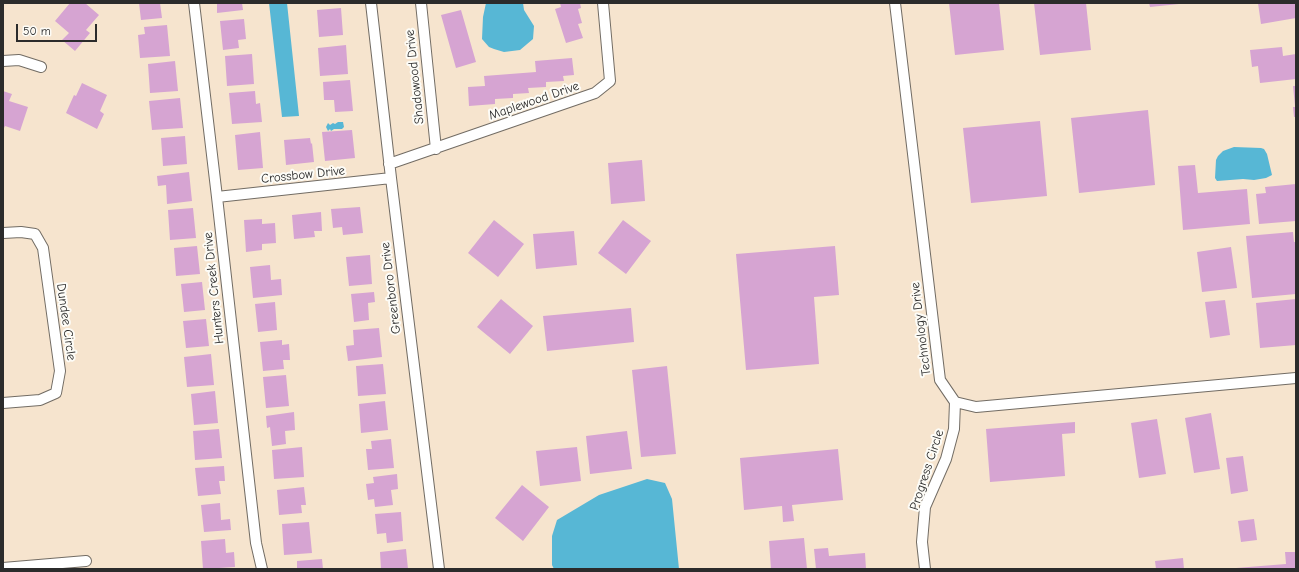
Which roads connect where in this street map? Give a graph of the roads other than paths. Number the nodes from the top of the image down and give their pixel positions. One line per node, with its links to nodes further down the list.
1 (194, 3): 11 (street, Hunters Creek Drive)
2 (371, 3): 9 (street, Greenboro Drive)
3 (421, 3): 8 (street, Shadowood Drive)
4 (603, 3): 8 (street, Maplewood Drive)
5 (895, 3): 14 (street, Technology Drive)
6 (3, 61): 7 (street)
7 (41, 67)
8 (436, 149): 9 (street, Maplewood Drive)
9 (389, 164): 10 (street, Greenboro Drive)
10 (391, 178): 11 (street, Crossbow Drive); 19 (street, Greenboro Drive)
11 (217, 197): 18 (street, Hunters Creek Drive)
12 (3, 233): 15 (street, Dundee Circle)
13 (1296, 378): 14 (street)
14 (955, 402): 20 (street, Progress Circle)
15 (3, 403)
16 (86, 561): 17 (street)
17 (3, 568)
18 (262, 569)
19 (439, 569)
20 (925, 569)

